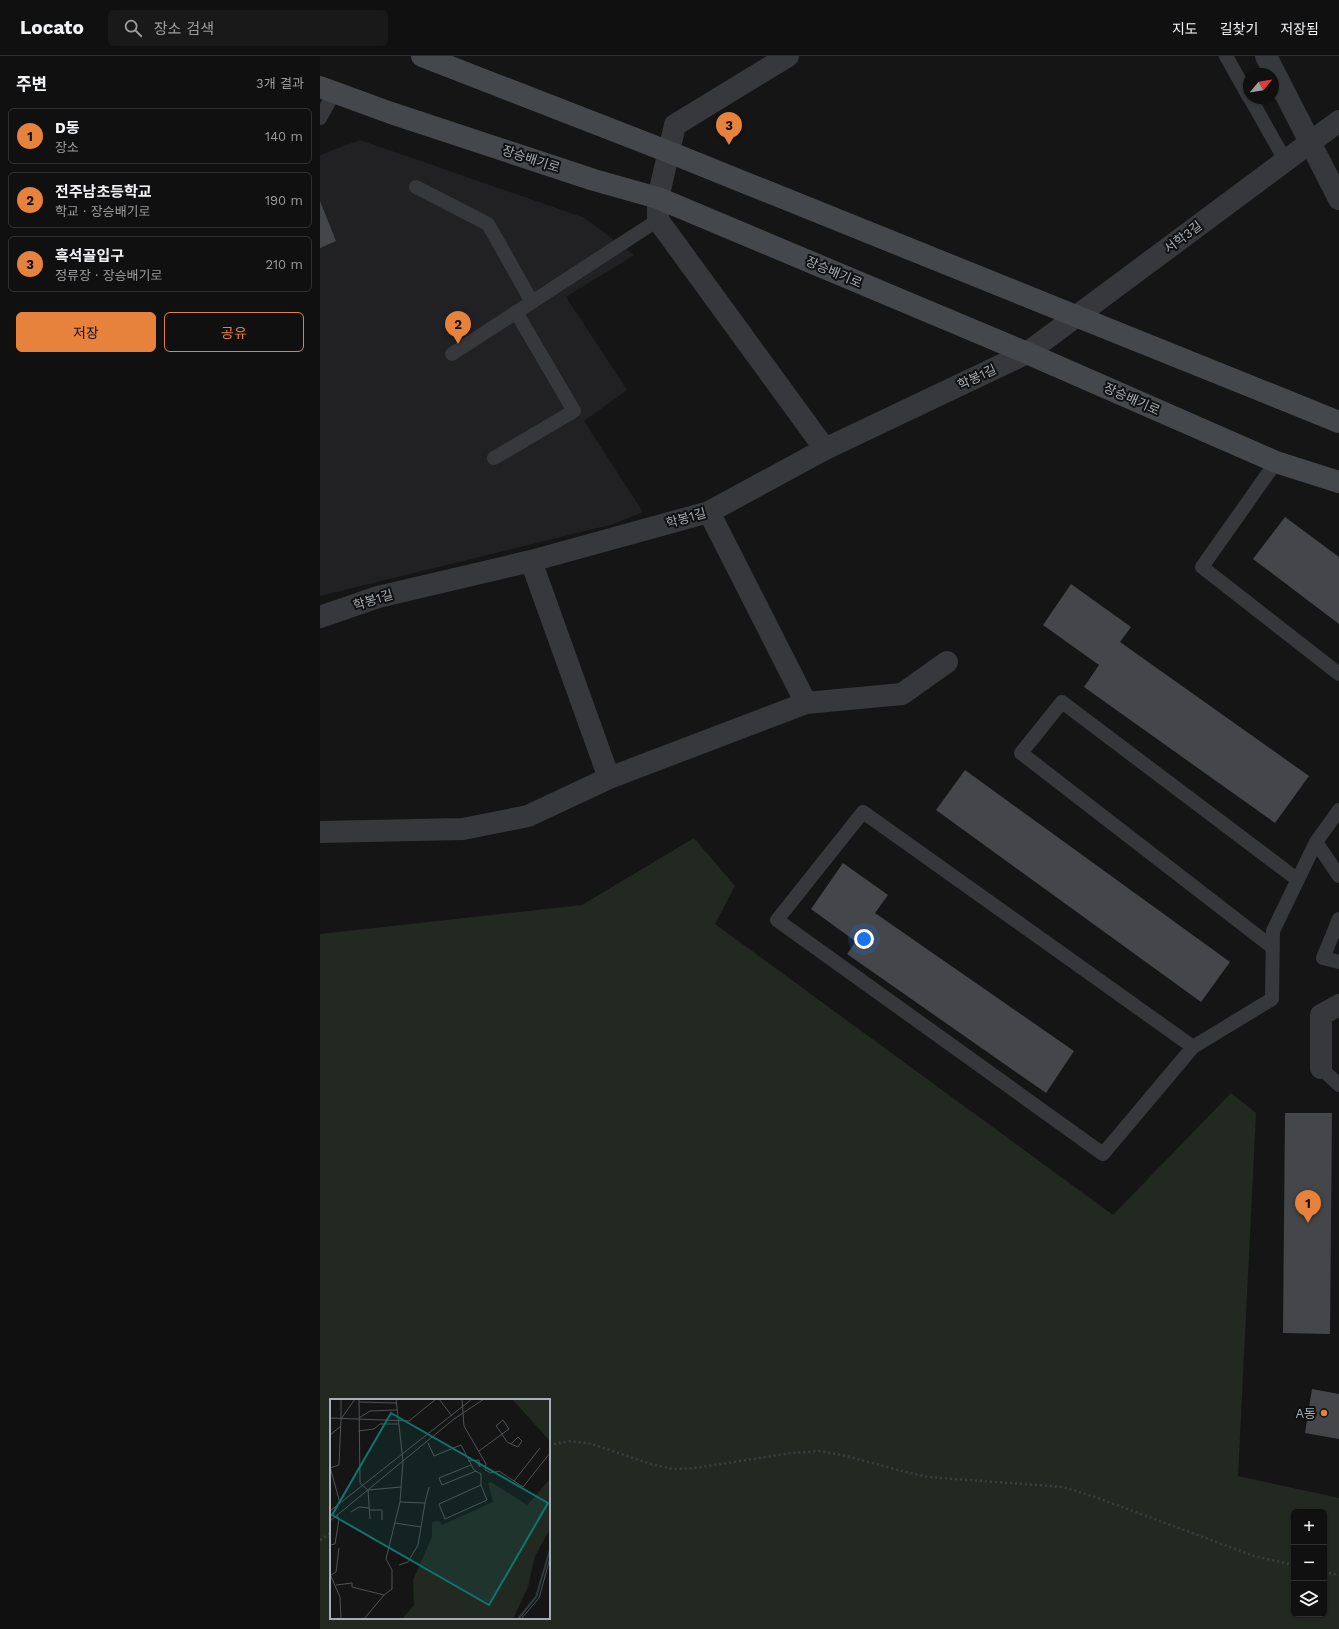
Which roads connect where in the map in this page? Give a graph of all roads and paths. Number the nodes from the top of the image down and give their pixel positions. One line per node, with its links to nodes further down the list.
1 (788, 56): 11 (street)
2 (1226, 56): 5 (lane)
3 (1266, 56): 10 (street)
4 (434, 58): 11 (street)
5 (1243, 86)
6 (327, 90): 8 (lane); 14 (street, 장승배기로)
7 (1253, 104): 12 (lane)
8 (320, 118)
9 (1339, 121): 10 (street, 서학3길)
10 (1311, 142): 12 (street, 서학3길); 15 (street)
11 (669, 152): 14 (street); 19 (street)
12 (1285, 160): 19 (street, 서학3길)
13 (416, 186): 17 (lane)
14 (658, 198): 16 (street); 20 (street, 장승배기로)
15 (1339, 199)
16 (658, 220): 17 (lane); 23 (street)
17 (532, 302): 18 (lane)
18 (516, 312): 21 (lane); 24 (lane)
19 (1078, 315): 20 (street, 서학3길); 22 (street)
20 (1027, 353): 23 (street, 학봉1길); 25 (street, 장승배기로)
21 (452, 354)
22 (1339, 422)
23 (825, 449): 27 (street, 학봉1길)
24 (494, 458)
25 (1276, 462): 26 (street, 장승배기로); 31 (lane)
26 (1339, 482)
27 (709, 512): 28 (street, 학봉1길); 32 (street)
28 (531, 561): 29 (street, 학봉1길); 33 (street)
29 (320, 617)
30 (947, 662): 32 (street)
31 (1339, 674)
32 (806, 703): 33 (street)
33 (609, 778): 35 (street)
34 (1339, 810): 36 (lane)
35 (320, 832)
36 (1316, 842): 37 (lane); 38 (lane)
37 (1339, 876)
38 (1298, 880): 40 (lane); 40 (lane)
39 (1339, 919): 41 (lane)
40 (1272, 947): 43 (lane)
41 (1339, 962)
42 (1339, 1005): 44 (street)
43 (1192, 1047): 43 (lane)
44 (1321, 1068): 45 (lane)
45 (1339, 1085)
46 (550, 1445): 49 (path)
47 (330, 1534): 48 (path)
48 (320, 1540)
49 (1291, 1564)
50 (1327, 1573): 51 (path)
51 (1339, 1575)

